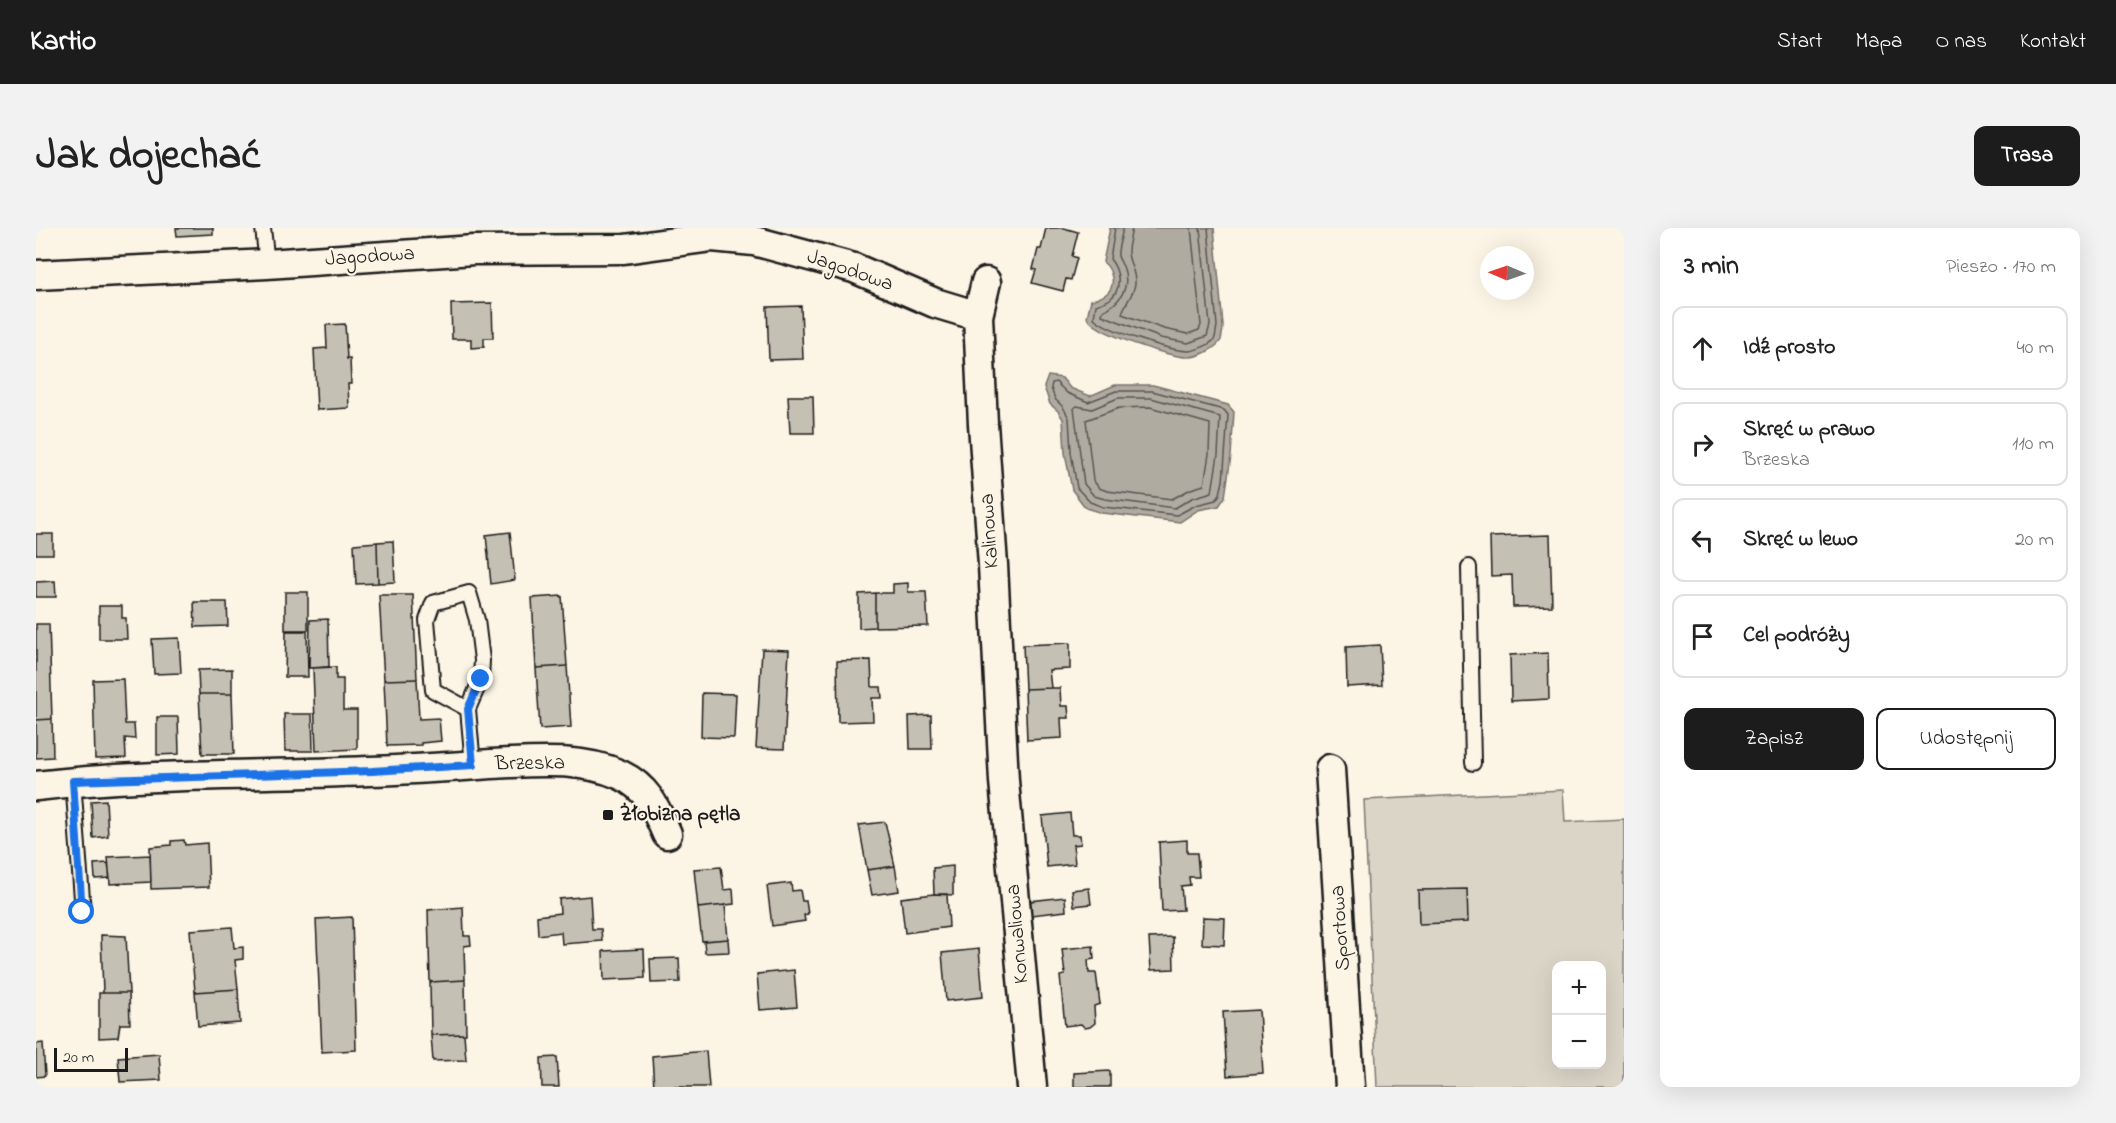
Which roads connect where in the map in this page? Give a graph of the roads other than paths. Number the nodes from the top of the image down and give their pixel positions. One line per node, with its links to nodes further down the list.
1 (263, 228): 2 (lane)
2 (267, 264): 3 (street, Jagodowa); 5 (street, Jagodowa)
3 (36, 275)
4 (986, 282): 5 (street, Kalinowa)
5 (978, 316): 12 (street, Kalinowa)
6 (1468, 567): 8 (lane)
7 (468, 709): 7 (lane); 9 (lane)
8 (1473, 763)
9 (473, 765): 11 (street, Brzeska); 14 (street, Brzeska)
10 (1330, 769): 17 (street, Sportowa)
11 (73, 781): 13 (street, Brzeska); 15 (lane)
12 (1004, 781): 16 (street, Konwaliowa)
13 (36, 786)
14 (667, 834)
15 (82, 912)
16 (1032, 1087)
17 (1350, 1087)

